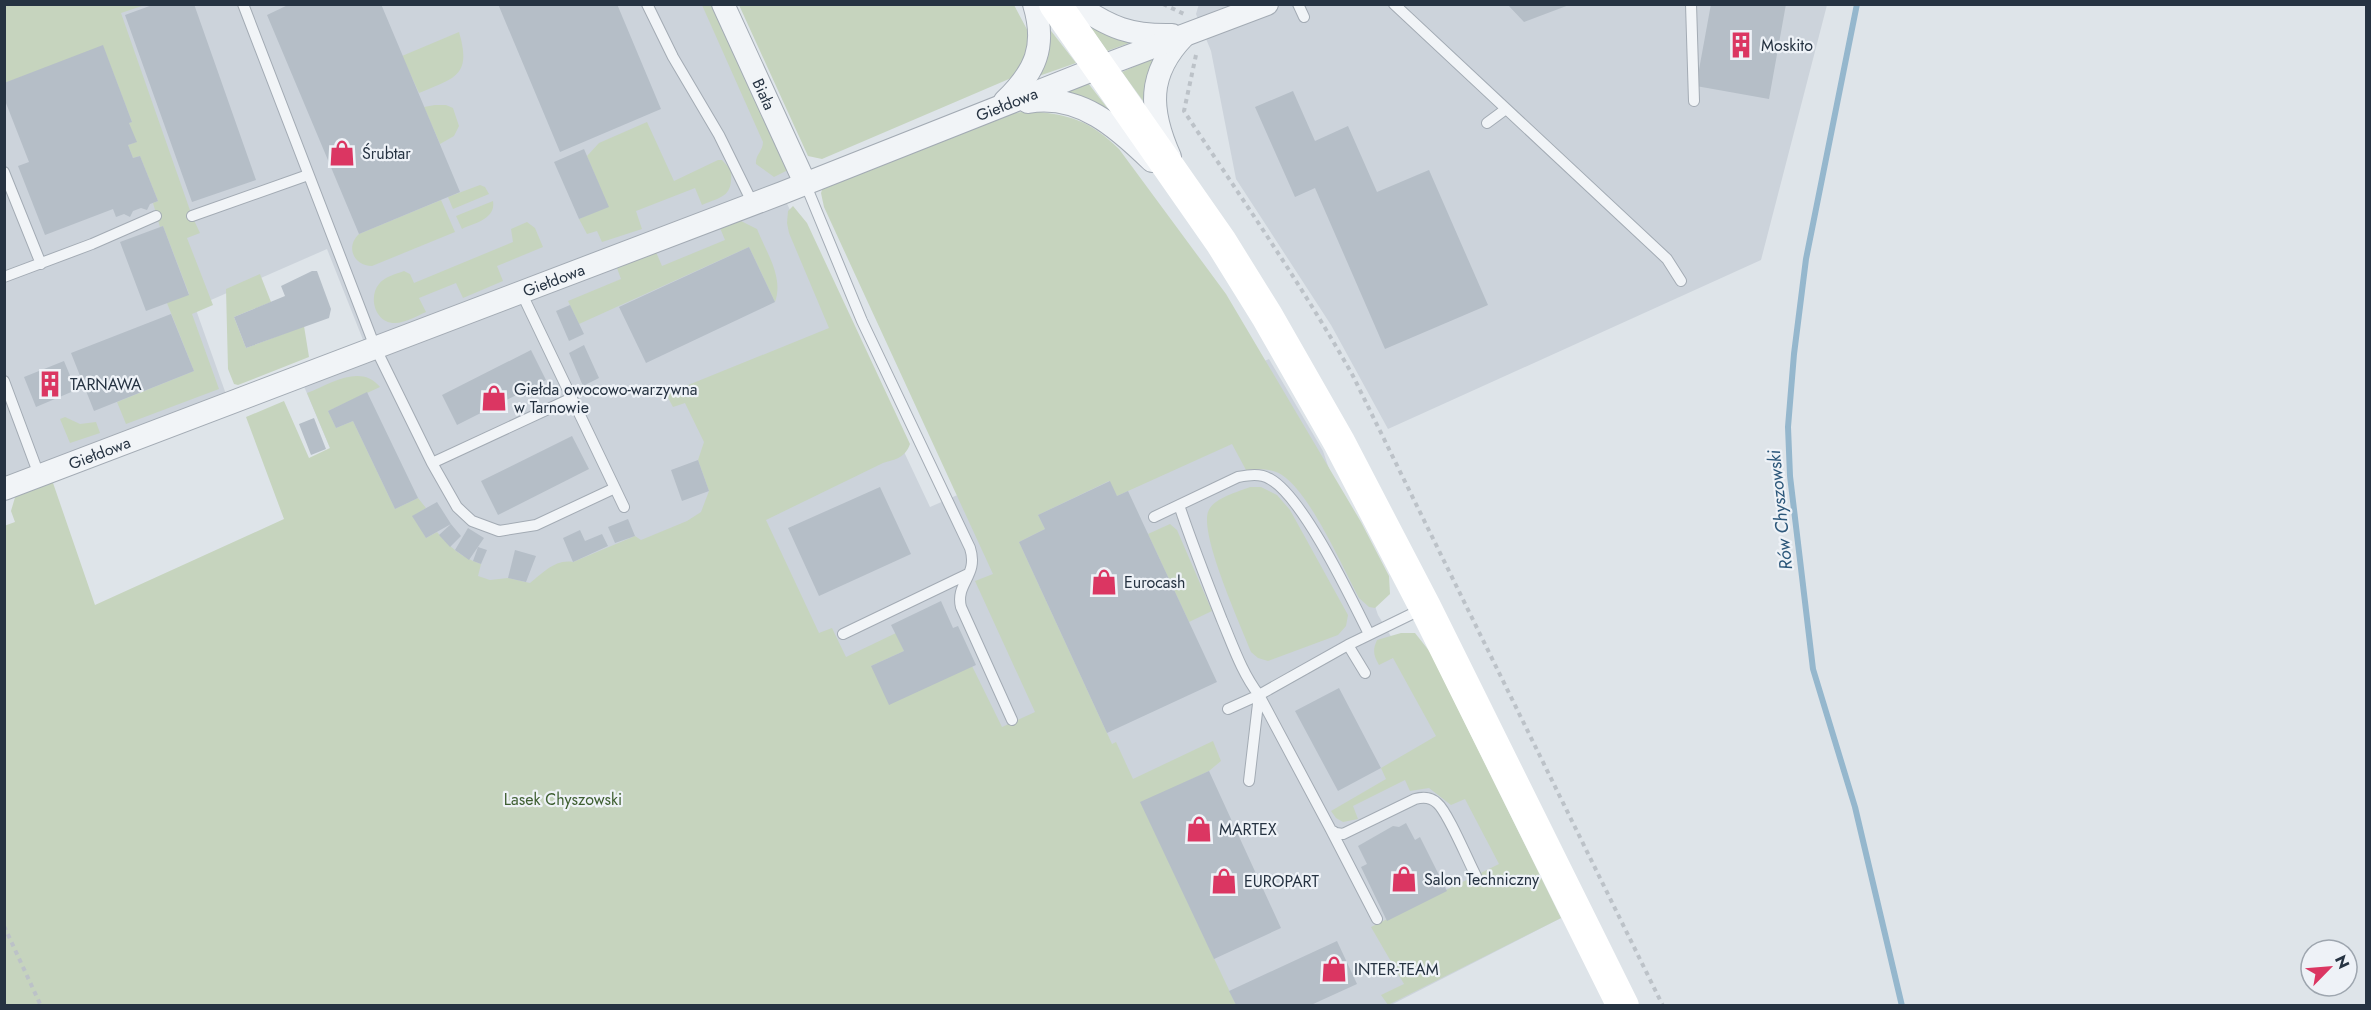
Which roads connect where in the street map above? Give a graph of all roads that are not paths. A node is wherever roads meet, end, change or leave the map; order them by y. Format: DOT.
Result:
graph roads {
  1 [pos="243,4"];
  2 [pos="647,4"];
  3 [pos="723,4"];
  4 [pos="1034,4"];
  5 [pos="1056,4"];
  6 [pos="1077,4"];
  7 [pos="1267,4"];
  8 [pos="1298,4"];
  9 [pos="1394,4"];
  10 [pos="1691,4"];
  11 [pos="1304,17"];
  12 [pos="1190,35"];
  13 [pos="1100,67"];
  14 [pos="1694,101"];
  15 [pos="1000,106"];
  16 [pos="1506,109"];
  17 [pos="1486,123"];
  18 [pos="4,172"];
  19 [pos="308,175"];
  20 [pos="805,183"];
  21 [pos="1184,186"];
  22 [pos="753,204"];
  23 [pos="156,216"];
  24 [pos="192,216"];
  25 [pos="41,264"];
  26 [pos="4,278"];
  27 [pos="1681,281"];
  28 [pos="521,292"];
  29 [pos="375,347"];
  30 [pos="4,381"];
  31 [pos="572,398"];
  32 [pos="432,464"];
  33 [pos="39,475"];
  34 [pos="615,488"];
  35 [pos="4,489"];
  36 [pos="1179,505"];
  37 [pos="624,507"];
  38 [pos="1154,518"];
  39 [pos="971,572"];
  40 [pos="1425,607"];
  41 [pos="843,634"];
  42 [pos="1369,634"];
  43 [pos="1348,645"];
  44 [pos="1365,673"];
  45 [pos="1259,695"];
  46 [pos="1228,709"];
  47 [pos="1012,720"];
  48 [pos="1250,781"];
  49 [pos="1331,830"];
  50 [pos="1476,876"];
  51 [pos="1377,919"];
  52 [pos="1623,1005"];
  1 -- 19 [label="lane"];
  2 -- 22 [label="lane"];
  3 -- 20 [label="street, Biała"];
  4 -- 15 [label="street"];
  5 -- 13 [label="main road"];
  6 -- 12 [label="street"];
  7 -- 12 [label="street, Giełdowa"];
  8 -- 11 [label="lane"];
  9 -- 16 [label="lane"];
  10 -- 14 [label="lane"];
  12 -- 13 [label="street, Giełdowa"];
  12 -- 21 [label="street"];
  13 -- 15 [label="street, Giełdowa"];
  13 -- 21 [label="main road"];
  15 -- 20 [label="street, Giełdowa"];
  15 -- 21 [label="street"];
  16 -- 17 [label="lane"];
  16 -- 27 [label="lane"];
  18 -- 25 [label="lane"];
  19 -- 24 [label="lane"];
  19 -- 29 [label="lane"];
  20 -- 22 [label="street, Giełdowa"];
  20 -- 39 [label="lane"];
  21 -- 40 [label="main road"];
  22 -- 28 [label="street, Giełdowa"];
  23 -- 25 [label="lane"];
  25 -- 26 [label="lane"];
  28 -- 29 [label="street, Giełdowa"];
  28 -- 31 [label="lane"];
  29 -- 32 [label="lane"];
  29 -- 33 [label="street, Giełdowa"];
  30 -- 33 [label="lane"];
  31 -- 32 [label="lane"];
  31 -- 34 [label="lane"];
  32 -- 34 [label="lane"];
  33 -- 35 [label="street, Giełdowa"];
  34 -- 37 [label="lane"];
  36 -- 38 [label="lane"];
  36 -- 42 [label="lane"];
  36 -- 45 [label="lane"];
  39 -- 41 [label="lane"];
  39 -- 47 [label="lane"];
  40 -- 42 [label="lane"];
  40 -- 52 [label="main road"];
  42 -- 43 [label="lane"];
  43 -- 44 [label="lane"];
  43 -- 45 [label="lane"];
  45 -- 46 [label="lane"];
  45 -- 48 [label="lane"];
  45 -- 49 [label="lane"];
  49 -- 50 [label="lane"];
  49 -- 51 [label="lane"];
}
